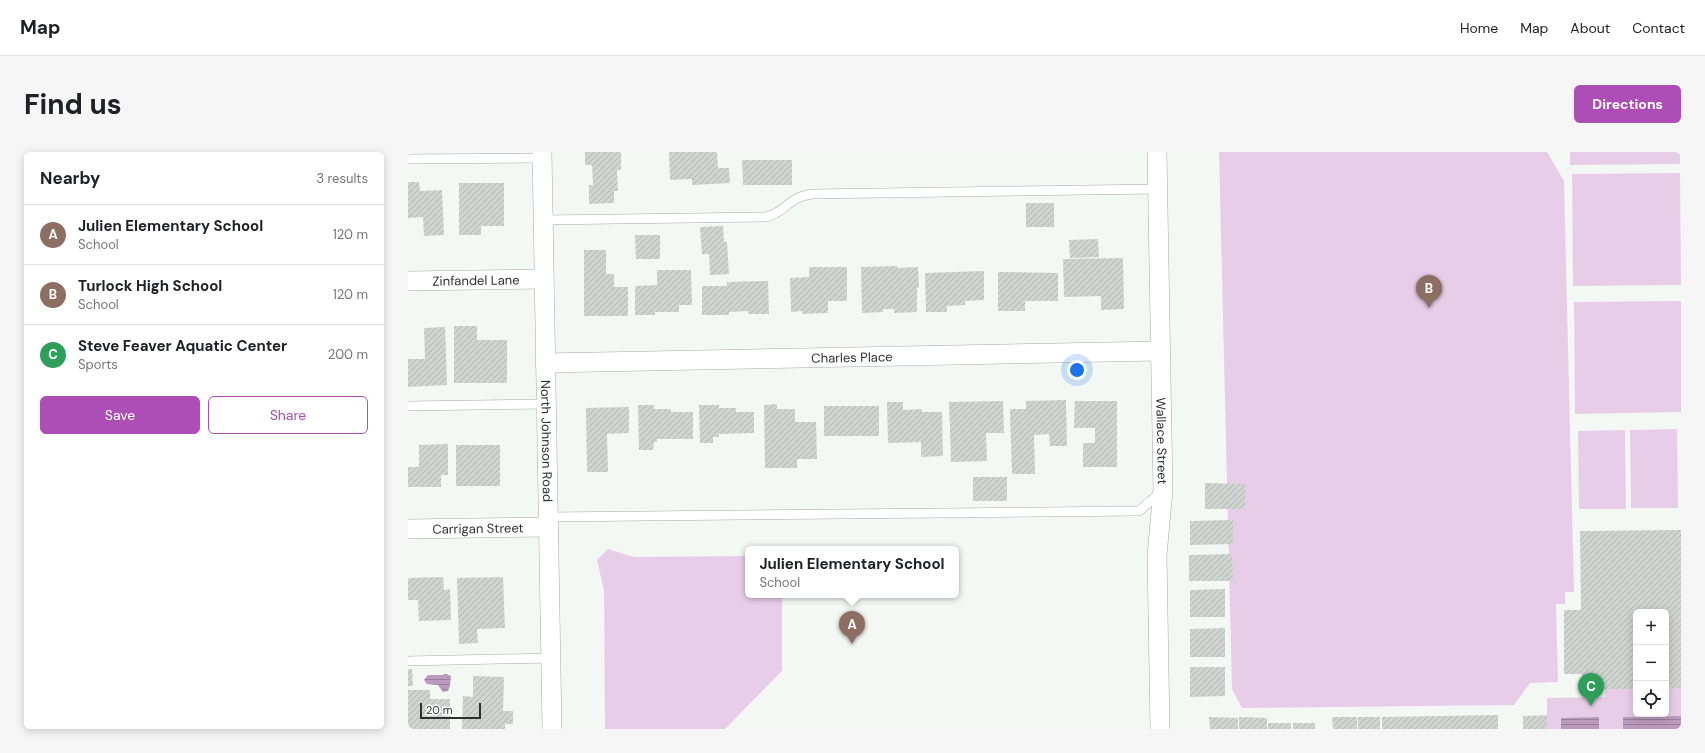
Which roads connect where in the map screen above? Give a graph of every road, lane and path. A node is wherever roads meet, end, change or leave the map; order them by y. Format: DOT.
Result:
graph roads {
  1 [pos="1157,152"];
  2 [pos="542,155"];
  3 [pos="408,159"];
  4 [pos="1158,189"];
  5 [pos="543,220"];
  6 [pos="543,279"];
  7 [pos="408,281"];
  8 [pos="1159,351"];
  9 [pos="545,362"];
  10 [pos="546,404"];
  11 [pos="408,406"];
  12 [pos="1163,490"];
  13 [pos="548,522"];
  14 [pos="408,529"];
  15 [pos="550,658"];
  16 [pos="408,661"];
  17 [pos="552,729"];
  18 [pos="1160,729"];
  1 -- 4 [label="street, Wallace Street"];
  2 -- 3 [label="lane"];
  2 -- 5 [label="street, North Johnson Road"];
  4 -- 5 [label="lane"];
  4 -- 8 [label="street, Wallace Street"];
  5 -- 6 [label="street, North Johnson Road"];
  6 -- 7 [label="street, Zinfandel Lane"];
  6 -- 9 [label="street, North Johnson Road"];
  8 -- 9 [label="street, Charles Place"];
  8 -- 12 [label="street, Wallace Street"];
  9 -- 10 [label="street, North Johnson Road"];
  10 -- 11 [label="lane"];
  10 -- 13 [label="street, North Johnson Road"];
  12 -- 13 [label="lane"];
  12 -- 18 [label="street, Wallace Street"];
  13 -- 14 [label="street, Carrigan Street"];
  13 -- 15 [label="street, North Johnson Road"];
  15 -- 16 [label="lane"];
  15 -- 17 [label="street, North Johnson Road"];
}
